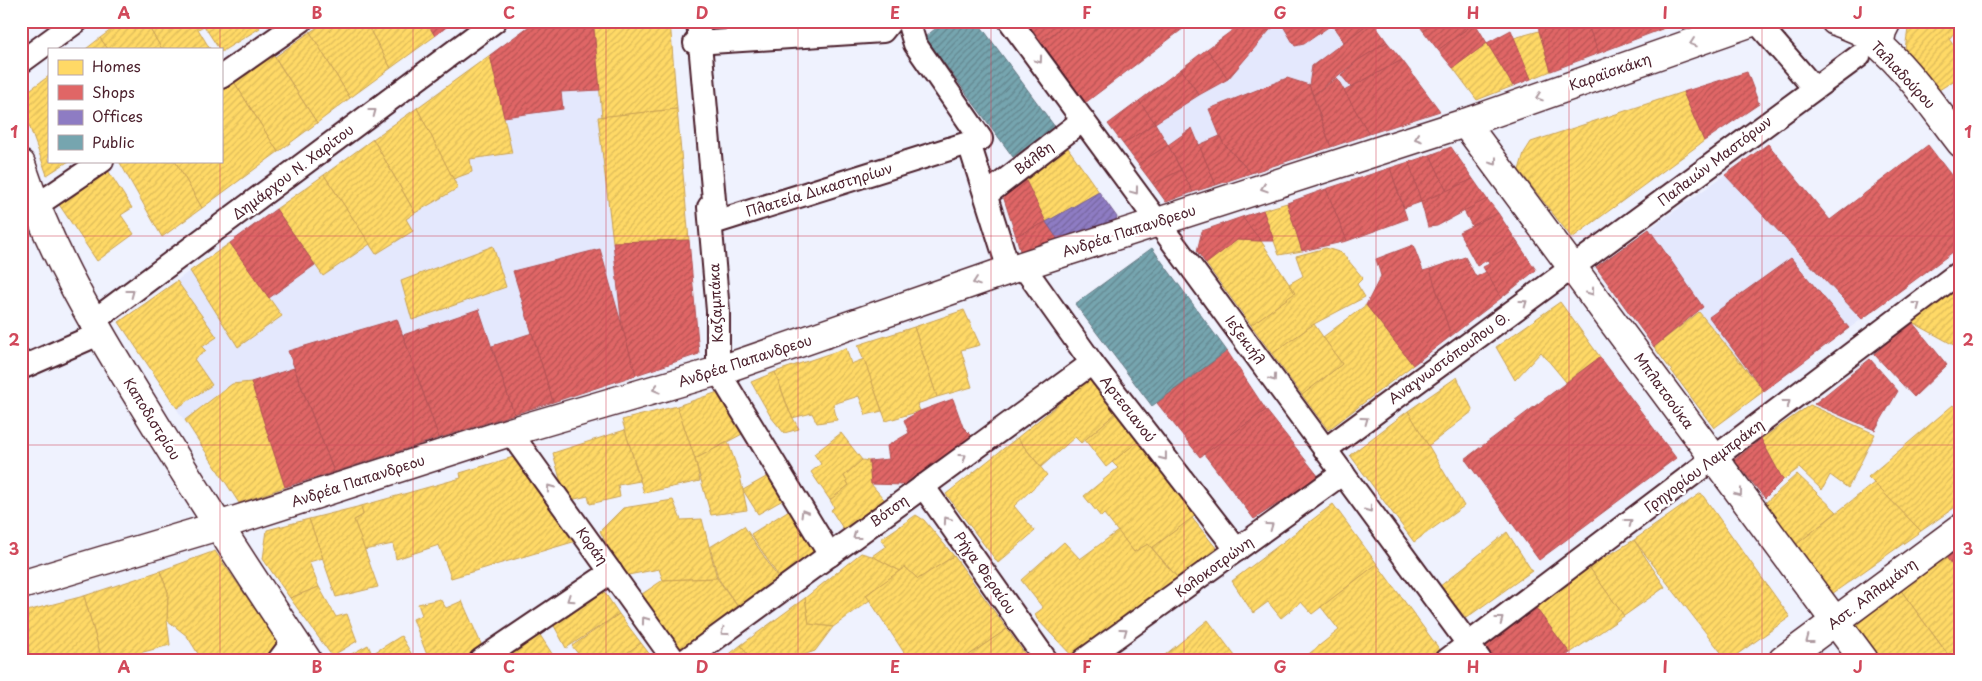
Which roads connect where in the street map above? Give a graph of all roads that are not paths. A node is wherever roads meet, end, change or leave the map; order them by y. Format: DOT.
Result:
graph roads {
  1 [pos="77,21"];
  2 [pos="301,21"];
  3 [pos="495,21"];
  4 [pos="891,21"];
  5 [pos="908,21"];
  6 [pos="1010,21"];
  7 [pos="1756,21"];
  8 [pos="1835,21"];
  9 [pos="696,32"];
  10 [pos="1875,41"];
  11 [pos="21,62"];
  12 [pos="222,76"];
  13 [pos="1814,88"];
  14 [pos="1083,120"];
  15 [pos="1464,122"];
  16 [pos="969,143"];
  17 [pos="1961,143"];
  18 [pos="101,162"];
  19 [pos="21,164"];
  20 [pos="986,195"];
  21 [pos="28,211"];
  22 [pos="1159,222"];
  23 [pos="1572,267"];
  24 [pos="1016,268"];
  25 [pos="1961,271"];
  26 [pos="96,328"];
  27 [pos="1092,363"];
  28 [pos="21,368"];
  29 [pos="718,371"];
  30 [pos="510,432"];
  31 [pos="1326,449"];
  32 [pos="1714,458"];
  33 [pos="1343,473"];
  34 [pos="923,486"];
  35 [pos="218,526"];
  36 [pos="1961,528"];
  37 [pos="1237,550"];
  38 [pos="830,554"];
  39 [pos="611,572"];
  40 [pos="21,585"];
  41 [pos="1835,621"];
  42 [pos="1474,652"];
  43 [pos="293,653"];
  44 [pos="481,660"];
  45 [pos="674,660"];
  46 [pos="686,660"];
  47 [pos="1046,660"];
  48 [pos="1084,660"];
  49 [pos="1447,660"];
  50 [pos="1783,660"];
  51 [pos="1864,660"];
  1 -- 11 [label="street"];
  2 -- 12 [label="street"];
  26 -- 3 [label="street, Δημάρχου Ν. Χαρίτου, one-way"];
  4 -- 9 [label="street"];
  5 -- 16 [label="street"];
  6 -- 14 [label="street, Ιεζεκιήλ, one-way"];
  7 -- 13 [label="street"];
  7 -- 15 [label="main road, Καραϊσκάκη, one-way"];
  8 -- 10 [label="main road, Ταλιαδούρου"];
  9 -- 16 [label="street, Πλατεία Δικαστηρίων"];
  9 -- 29 [label="street, Καζαμπάκα"];
  10 -- 13 [label="street, Παλαιών Μαστόρων"];
  10 -- 17 [label="main road, Ταλιαδούρου"];
  13 -- 23 [label="street, Παλαιών Μαστόρων"];
  14 -- 20 [label="street, Βάλβη"];
  14 -- 22 [label="street, Ιεζεκιήλ, one-way"];
  15 -- 22 [label="main road, Ανδρέα Παπανδρεου, one-way"];
  15 -- 23 [label="main road, Μπλατσούκα, one-way"];
  16 -- 20 [label="street, Αρτεσιανού"];
  18 -- 21 [label="street"];
  19 -- 21 [label="main road, Καποδιστρίου"];
  20 -- 24 [label="street, Αρτεσιανού"];
  21 -- 26 [label="main road, Καποδιστρίου"];
  22 -- 24 [label="main road, Ανδρέα Παπανδρεου"];
  22 -- 31 [label="street, Ιεζεκιήλ, one-way"];
  31 -- 23 [label="street, Αναγνωστόπουλου Θ., one-way"];
  23 -- 32 [label="main road, Μπλατσούκα, one-way"];
  24 -- 27 [label="street, Αρτεσιανού"];
  24 -- 29 [label="main road, Ανδρέα Παπανδρεου, one-way"];
  32 -- 25 [label="street, Γρηγορίου Λαμπράκη, one-way"];
  26 -- 28 [label="street, Δημάρχου Ν. Χαρίτου"];
  26 -- 35 [label="main road, Καποδιστρίου"];
  34 -- 27 [label="street, Βότση, one-way"];
  27 -- 37 [label="street, Αρτεσιανού, one-way"];
  29 -- 30 [label="main road, Ανδρέα Παπανδρεου, one-way"];
  38 -- 29 [label="street, one-way"];
  30 -- 35 [label="main road, Ανδρέα Παπανδρεου"];
  39 -- 30 [label="street, Κοράη, one-way"];
  31 -- 33 [label="street, Ιεζεκιήλ"];
  32 -- 41 [label="main road, Μπλατσούκα, one-way"];
  42 -- 32 [label="street, Γρηγορίου Λαμπράκη, one-way"];
  37 -- 33 [label="street, Κολοκοτρώνη, one-way"];
  33 -- 42 [label="street, Ιεζεκιήλ, one-way"];
  34 -- 38 [label="street, Βότση, one-way"];
  47 -- 34 [label="street, Ρήγα Φεραίου, one-way"];
  35 -- 40 [label="main road, Ανδρέα Παπανδρεου"];
  35 -- 43 [label="main road, Καποδιστρίου"];
  36 -- 41 [label="main road, Αστ. Αλλαμάνη"];
  48 -- 37 [label="street, Κολοκοτρώνη, one-way"];
  38 -- 46 [label="street, Βότση, one-way"];
  39 -- 44 [label="street, one-way"];
  45 -- 39 [label="street, Κοράη, one-way"];
  41 -- 50 [label="main road, Αστ. Αλλαμάνη, one-way"];
  41 -- 51 [label="main road, Μπλατσούκα"];
  42 -- 49 [label="street, Γρηγορίου Λαμπράκη"];
}
